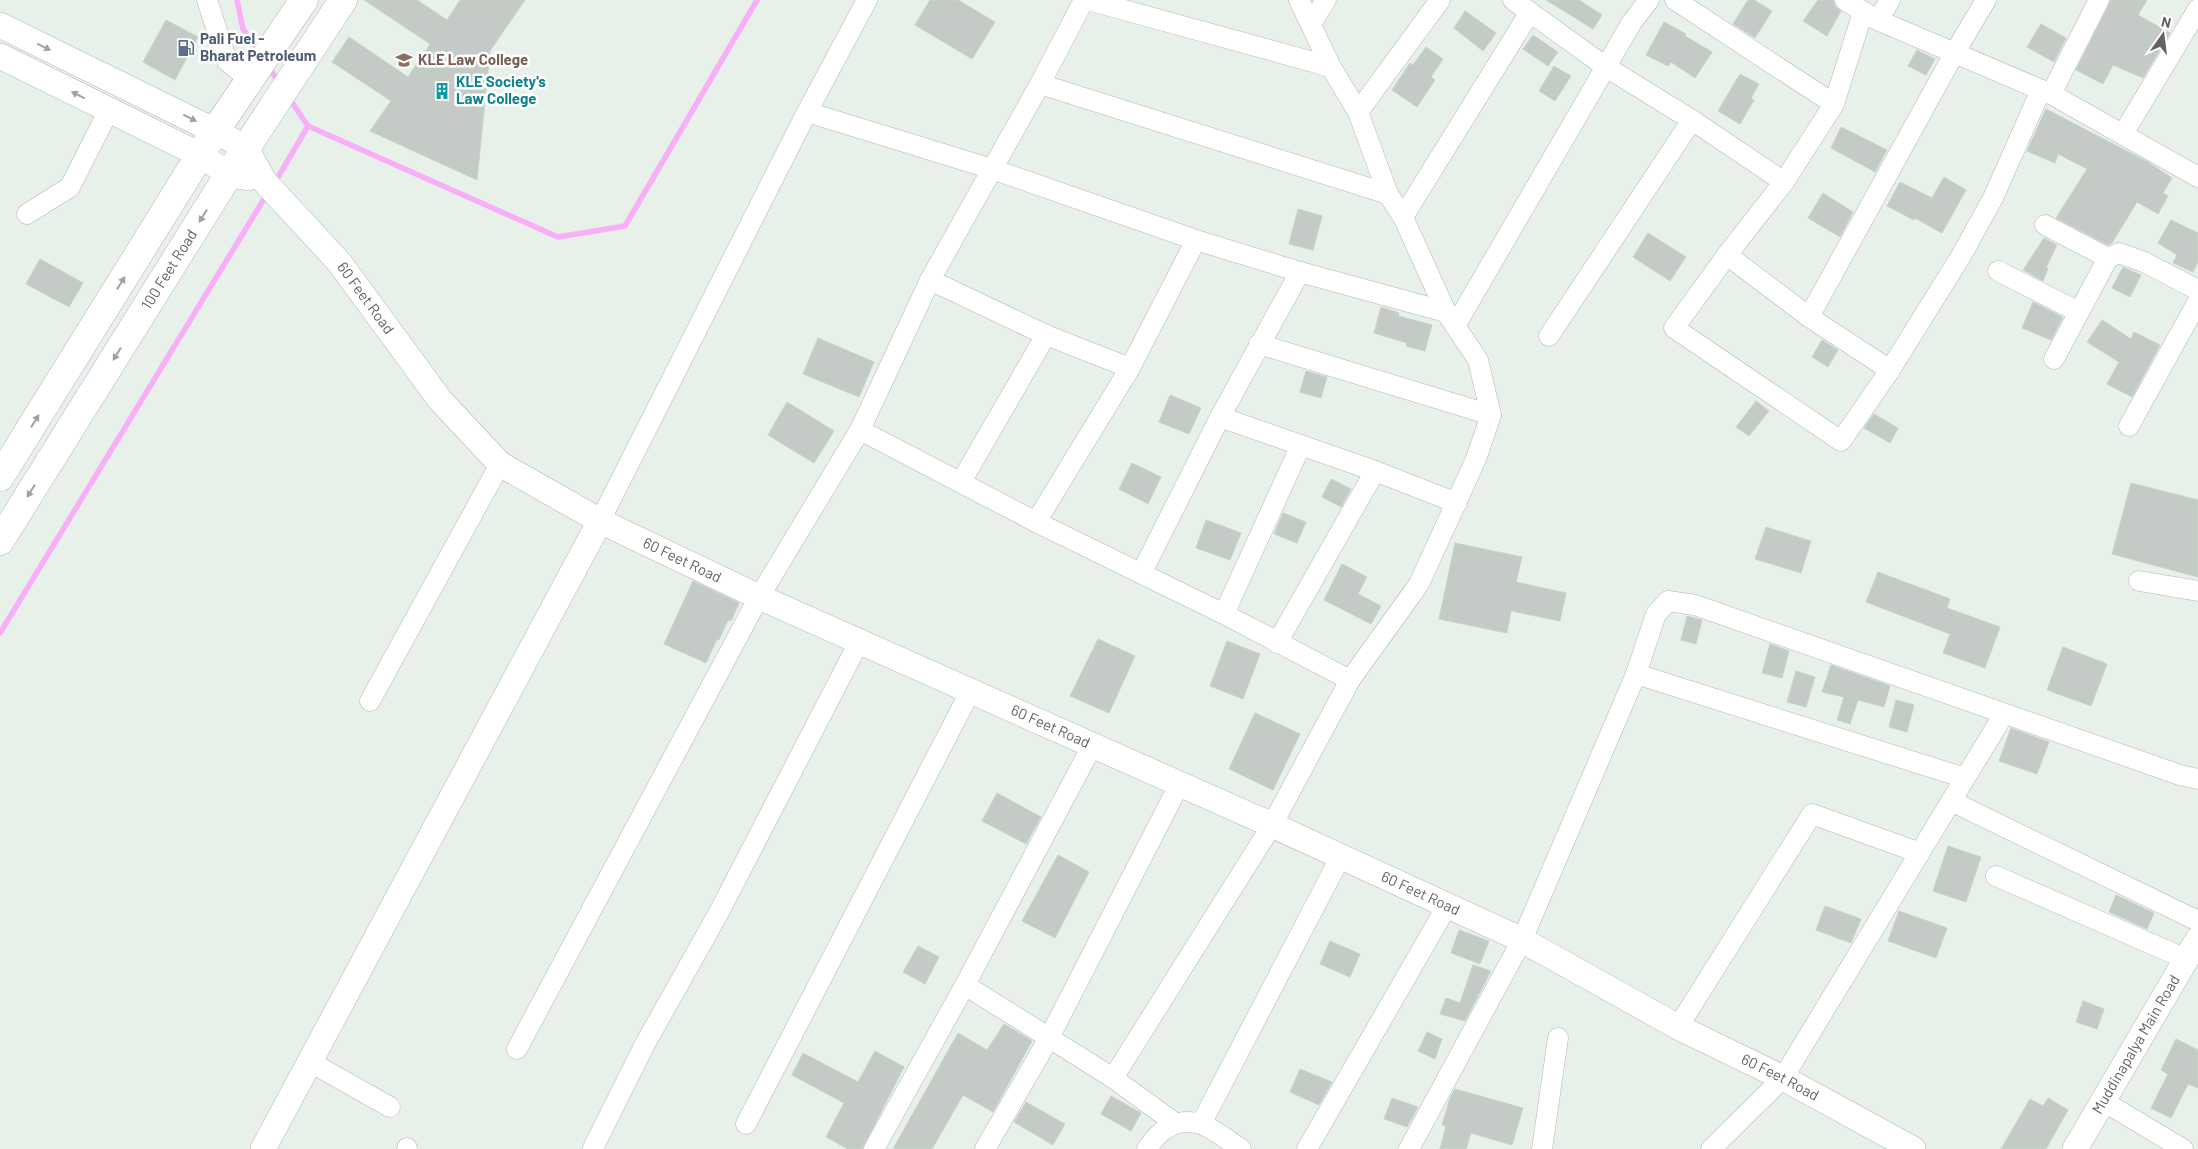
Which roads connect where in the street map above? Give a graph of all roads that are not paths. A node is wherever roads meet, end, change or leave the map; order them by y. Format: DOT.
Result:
graph roads {
  1 [pos="207,0"];
  2 [pos="304,0"];
  3 [pos="343,0"];
  4 [pos="867,0"];
  5 [pos="1084,0"];
  6 [pos="1088,0"];
  7 [pos="1299,0"];
  8 [pos="1326,0"];
  9 [pos="1440,0"];
  10 [pos="1513,0"];
  11 [pos="1649,0"];
  12 [pos="1675,0"];
  13 [pos="1845,0"];
  14 [pos="1890,0"];
  15 [pos="1986,0"];
  16 [pos="2099,0"];
  17 [pos="2198,9"];
  18 [pos="1530,12"];
  19 [pos="1870,16"];
  20 [pos="1311,24"];
  21 [pos="0,25"];
  22 [pos="1955,52"];
  23 [pos="0,56"];
  24 [pos="258,65"];
  25 [pos="1331,67"];
  26 [pos="1606,67"];
  27 [pos="1040,84"];
  28 [pos="2046,92"];
  29 [pos="1834,104"];
  30 [pos="109,110"];
  31 [pos="807,112"];
  32 [pos="1358,112"];
  33 [pos="1692,120"];
  34 [pos="215,131"];
  35 [pos="2123,134"];
  36 [pos="246,148"];
  37 [pos="200,155"];
  38 [pos="992,169"];
  39 [pos="229,174"];
  40 [pos="2198,177"];
  41 [pos="1784,182"];
  42 [pos="269,186"];
  43 [pos="1388,194"];
  44 [pos="27,214"];
  45 [pos="1403,217"];
  46 [pos="2045,225"];
  47 [pos="1196,240"];
  48 [pos="1727,255"];
  49 [pos="2108,258"];
  50 [pos="1998,271"];
  51 [pos="1300,272"];
  52 [pos="930,280"];
  53 [pos="2198,290"];
  54 [pos="2198,301"];
  55 [pos="2079,312"];
  56 [pos="1809,317"];
  57 [pos="1450,319"];
  58 [pos="1046,335"];
  59 [pos="1549,336"];
  60 [pos="1259,344"];
  61 [pos="2054,359"];
  62 [pos="1130,368"];
  63 [pos="1890,370"];
  64 [pos="1491,415"];
  65 [pos="1220,418"];
  66 [pos="2128,426"];
  67 [pos="860,430"];
  68 [pos="1301,445"];
  69 [pos="500,464"];
  70 [pos="1375,471"];
  71 [pos="0,477"];
  72 [pos="961,482"];
  73 [pos="1457,503"];
  74 [pos="600,521"];
  75 [pos="1036,522"];
  76 [pos="0,541"];
  77 [pos="1142,572"];
  78 [pos="2139,582"];
  79 [pos="2198,591"];
  80 [pos="758,597"];
  81 [pos="1224,614"];
  82 [pos="859,642"];
  83 [pos="1278,643"];
  84 [pos="1636,674"];
  85 [pos="1350,680"];
  86 [pos="970,692"];
  87 [pos="370,700"];
  88 [pos="2004,714"];
  89 [pos="1092,746"];
  90 [pos="1965,778"];
  91 [pos="2198,779"];
  92 [pos="1180,785"];
  93 [pos="1951,801"];
  94 [pos="1272,825"];
  95 [pos="1920,853"];
  96 [pos="1340,858"];
  97 [pos="1996,876"];
  98 [pos="1447,906"];
  99 [pos="2198,921"];
  100 [pos="1522,940"];
  101 [pos="2192,949"];
  102 [pos="965,985"];
  103 [pos="1678,1027"];
  104 [pos="1049,1038"];
  105 [pos="1558,1038"];
  106 [pos="517,1048"];
  107 [pos="310,1062"];
  108 [pos="1113,1078"];
  109 [pos="1783,1078"];
  110 [pos="2103,1101"];
  111 [pos="390,1107"];
  112 [pos="1175,1122"];
  113 [pos="746,1124"];
  114 [pos="1200,1124"];
  115 [pos="593,1148"];
  116 [pos="263,1149"];
  117 [pos="874,1149"];
  118 [pos="985,1149"];
  119 [pos="1147,1149"];
  120 [pos="1241,1149"];
  121 [pos="1307,1149"];
  122 [pos="1409,1149"];
  123 [pos="1542,1149"];
  124 [pos="1711,1149"];
  125 [pos="1913,1149"];
  126 [pos="2074,1149"];
  127 [pos="2183,1149"];
  1 -- 24 [label="street"];
  2 -- 24 [label="main road"];
  3 -- 36 [label="main road, 100 Feet Road"];
  4 -- 31 [label="street"];
  5 -- 27 [label="street"];
  6 -- 25 [label="street"];
  7 -- 20 [label="street"];
  8 -- 20 [label="street"];
  9 -- 32 [label="street"];
  10 -- 18 [label="street"];
  11 -- 26 [label="street"];
  12 -- 29 [label="street"];
  13 -- 19 [label="street"];
  14 -- 19 [label="street"];
  15 -- 22 [label="street"];
  16 -- 28 [label="street"];
  17 -- 35 [label="street"];
  18 -- 26 [label="street"];
  18 -- 45 [label="street"];
  19 -- 22 [label="street"];
  19 -- 29 [label="street"];
  20 -- 25 [label="street"];
  21 -- 34 [label="street, one-way"];
  22 -- 28 [label="street"];
  22 -- 56 [label="street"];
  30 -- 23 [label="street, one-way"];
  24 -- 34 [label="main road"];
  25 -- 32 [label="street"];
  26 -- 33 [label="street"];
  26 -- 57 [label="street"];
  27 -- 38 [label="street"];
  27 -- 43 [label="street"];
  28 -- 35 [label="street"];
  28 -- 63 [label="street"];
  29 -- 41 [label="street"];
  30 -- 37 [label="street"];
  30 -- 44 [label="street"];
  31 -- 38 [label="street"];
  31 -- 74 [label="street"];
  32 -- 43 [label="street"];
  33 -- 41 [label="street"];
  33 -- 59 [label="street"];
  34 -- 36 [label="street"];
  34 -- 37 [label="main road"];
  35 -- 40 [label="street"];
  36 -- 39 [label="main road, 100 Feet Road"];
  36 -- 42 [label="street, 60 Feet Road"];
  37 -- 39 [label="street"];
  71 -- 37 [label="main road, one-way"];
  38 -- 47 [label="street"];
  38 -- 52 [label="street"];
  39 -- 42 [label="street"];
  39 -- 76 [label="main road, 100 Feet Road, one-way"];
  41 -- 48 [label="street"];
  42 -- 69 [label="street, 60 Feet Road"];
  43 -- 45 [label="street"];
  45 -- 57 [label="street"];
  46 -- 49 [label="street"];
  47 -- 51 [label="street"];
  47 -- 62 [label="street"];
  48 -- 56 [label="street"];
  48 -- 63 [label="street"];
  49 -- 53 [label="street"];
  49 -- 55 [label="street"];
  50 -- 55 [label="street"];
  51 -- 57 [label="street"];
  51 -- 60 [label="street"];
  52 -- 58 [label="street"];
  52 -- 67 [label="street"];
  54 -- 66 [label="street"];
  55 -- 61 [label="street"];
  56 -- 63 [label="street"];
  57 -- 64 [label="street"];
  58 -- 62 [label="street"];
  58 -- 72 [label="street"];
  60 -- 64 [label="street"];
  60 -- 65 [label="street"];
  62 -- 75 [label="street"];
  64 -- 73 [label="street"];
  65 -- 68 [label="street"];
  65 -- 77 [label="street"];
  67 -- 72 [label="street"];
  67 -- 80 [label="street"];
  68 -- 70 [label="street"];
  68 -- 81 [label="street"];
  69 -- 74 [label="street, 60 Feet Road"];
  69 -- 87 [label="street"];
  70 -- 73 [label="street"];
  70 -- 83 [label="street"];
  72 -- 75 [label="street"];
  73 -- 85 [label="street"];
  74 -- 80 [label="street, 60 Feet Road"];
  74 -- 107 [label="street"];
  75 -- 77 [label="street"];
  77 -- 81 [label="street"];
  78 -- 79 [label="street"];
  80 -- 82 [label="street, 60 Feet Road"];
  80 -- 106 [label="street"];
  81 -- 83 [label="street"];
  82 -- 86 [label="street, 60 Feet Road"];
  82 -- 115 [label="street"];
  83 -- 85 [label="street"];
  84 -- 88 [label="street"];
  84 -- 90 [label="street"];
  84 -- 100 [label="street"];
  85 -- 94 [label="street"];
  86 -- 89 [label="street, 60 Feet Road"];
  86 -- 113 [label="street"];
  88 -- 90 [label="street"];
  88 -- 91 [label="street"];
  89 -- 92 [label="street, 60 Feet Road"];
  89 -- 102 [label="street"];
  90 -- 93 [label="street"];
  92 -- 94 [label="street, 60 Feet Road"];
  92 -- 104 [label="street"];
  93 -- 95 [label="street"];
  93 -- 99 [label="street"];
  94 -- 96 [label="street, 60 Feet Road"];
  94 -- 108 [label="street"];
  95 -- 103 [label="street"];
  95 -- 109 [label="street"];
  96 -- 98 [label="street, 60 Feet Road"];
  96 -- 114 [label="street"];
  97 -- 101 [label="street"];
  98 -- 100 [label="street, 60 Feet Road"];
  98 -- 121 [label="street"];
  100 -- 103 [label="street, 60 Feet Road"];
  100 -- 122 [label="street"];
  101 -- 110 [label="street, Muddinapalya Main Road"];
  102 -- 104 [label="street"];
  102 -- 117 [label="street"];
  103 -- 109 [label="street, 60 Feet Road"];
  104 -- 108 [label="street"];
  104 -- 118 [label="street"];
  105 -- 123 [label="street"];
  107 -- 111 [label="street"];
  107 -- 116 [label="street"];
  108 -- 112 [label="street"];
  109 -- 124 [label="street"];
  109 -- 125 [label="street, 60 Feet Road"];
  110 -- 126 [label="street, Muddinapalya Main Road"];
  110 -- 127 [label="street"];
  112 -- 114 [label="street"];
  112 -- 119 [label="street"];
  114 -- 120 [label="street"];
}
